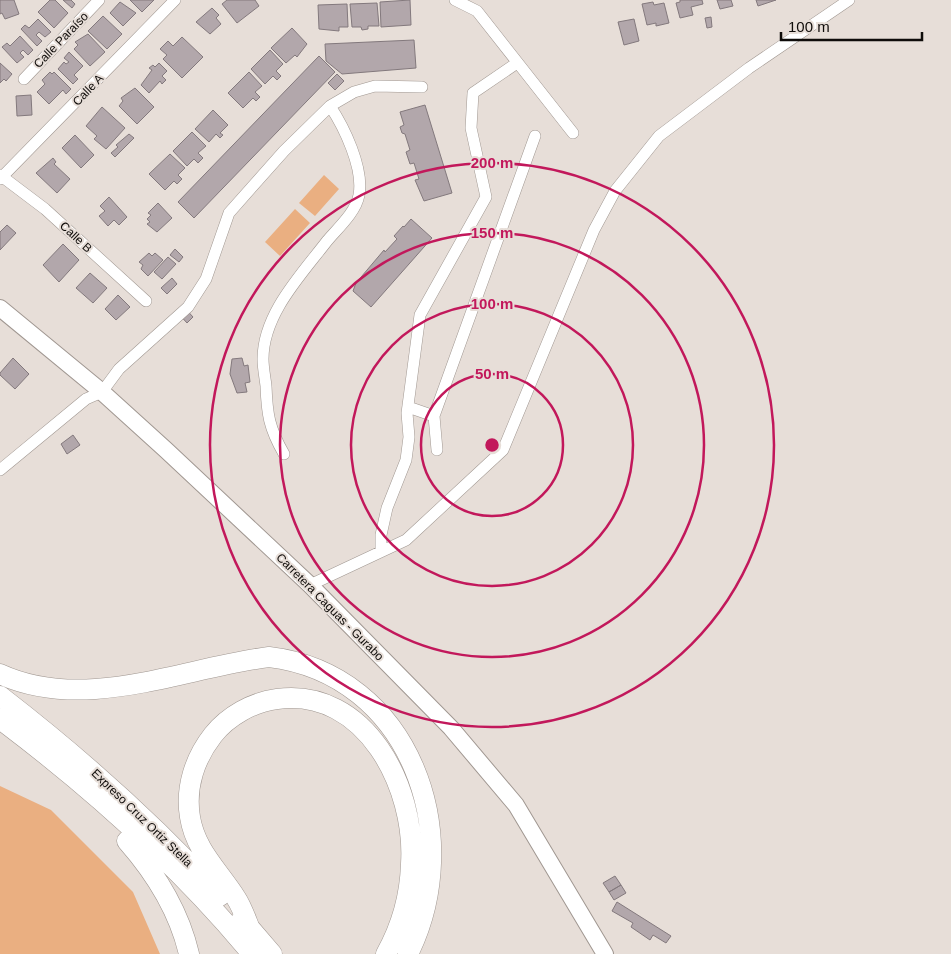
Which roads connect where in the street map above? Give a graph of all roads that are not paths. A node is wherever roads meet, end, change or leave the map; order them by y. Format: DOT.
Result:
graph roads {
  1 [pos="99,0"];
  2 [pos="175,0"];
  3 [pos="456,0"];
  4 [pos="850,0"];
  5 [pos="518,62"];
  6 [pos="24,79"];
  7 [pos="422,88"];
  8 [pos="330,106"];
  9 [pos="573,132"];
  10 [pos="535,136"];
  11 [pos="1,177"];
  12 [pos="146,301"];
  13 [pos="0,308"];
  14 [pos="102,392"];
  15 [pos="408,407"];
  16 [pos="434,416"];
  17 [pos="437,450"];
  18 [pos="284,454"];
  19 [pos="0,470"];
  20 [pos="380,551"];
  21 [pos="310,584"];
  22 [pos="0,674"];
  23 [pos="0,696"];
  24 [pos="0,719"];
  25 [pos="100,800"];
  26 [pos="250,929"];
  27 [pos="189,954"];
  28 [pos="252,954"];
  29 [pos="272,954"];
  30 [pos="386,954"];
  31 [pos="408,954"];
  32 [pos="605,954"];
  1 -- 6 [label="street, Calle Paraíso"];
  2 -- 11 [label="street, Calle A"];
  3 -- 5 [label="street"];
  4 -- 20 [label="street"];
  5 -- 9 [label="street"];
  5 -- 15 [label="street"];
  7 -- 8 [label="street"];
  8 -- 14 [label="street"];
  8 -- 18 [label="street"];
  10 -- 16 [label="street"];
  11 -- 12 [label="street, Calle B"];
  13 -- 14 [label="main road, Carretera Caguas - Gurabo"];
  14 -- 19 [label="street"];
  14 -- 21 [label="main road, Carretera Caguas - Gurabo"];
  15 -- 16 [label="street"];
  15 -- 20 [label="street"];
  16 -- 17 [label="street"];
  20 -- 21 [label="street"];
  21 -- 32 [label="main road, Carretera Caguas - Gurabo"];
  22 -- 31 [label="highway"];
  23 -- 26 [label="highway, Expreso Cruz Ortiz Stella"];
  24 -- 25 [label="highway, Expreso Cruz Ortiz Stella"];
  25 -- 27 [label="highway"];
  25 -- 28 [label="highway, Expreso Cruz Ortiz Stella"];
  26 -- 29 [label="highway, Expreso Cruz Ortiz Stella"];
  26 -- 30 [label="highway"];
}
